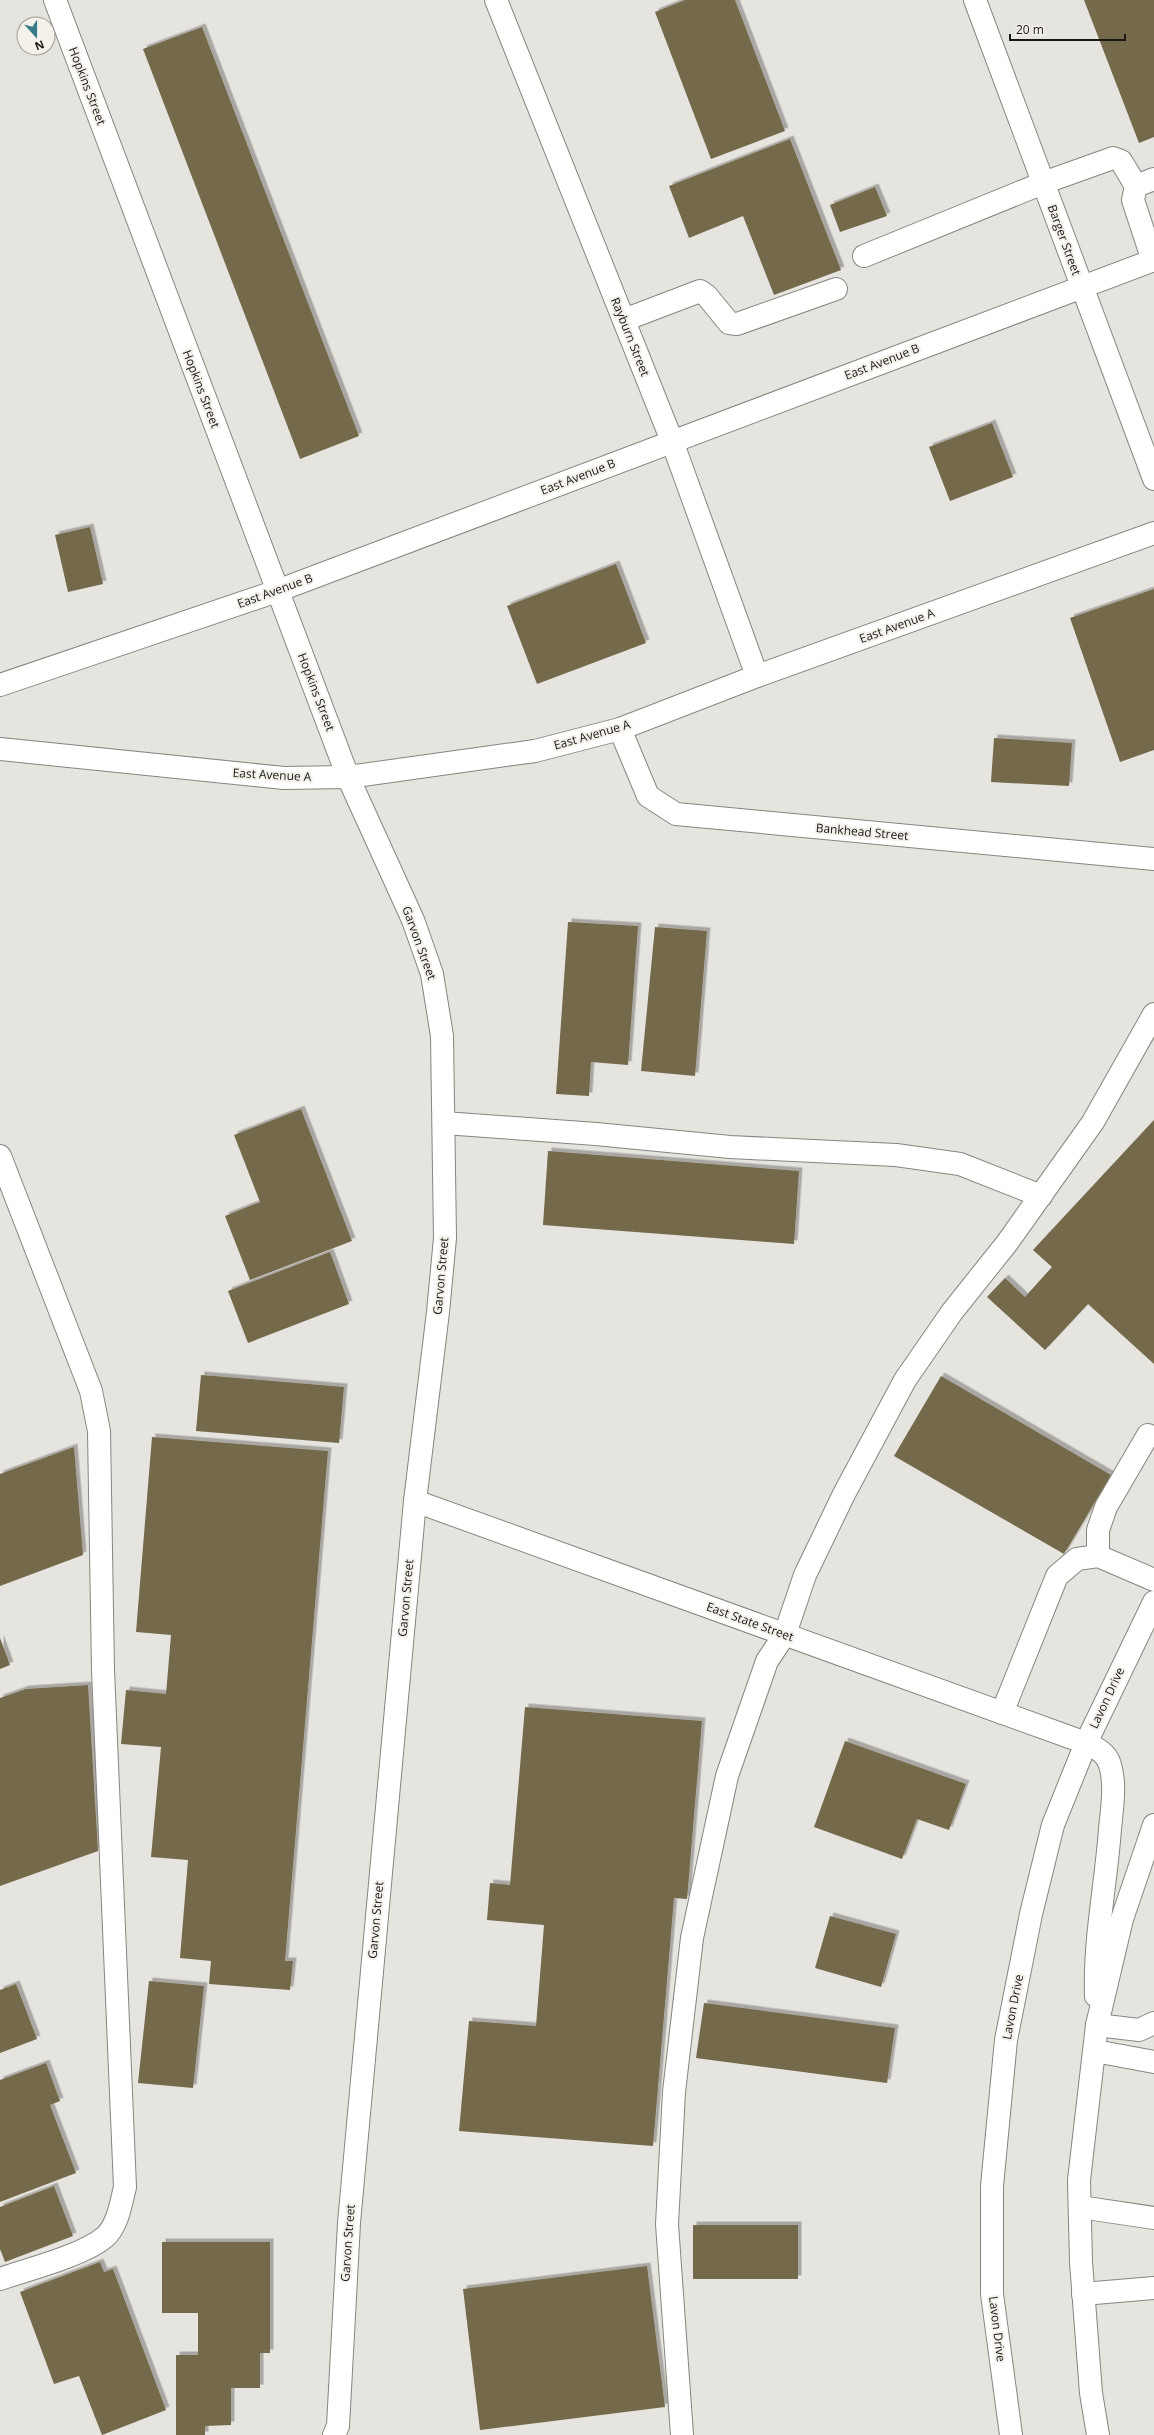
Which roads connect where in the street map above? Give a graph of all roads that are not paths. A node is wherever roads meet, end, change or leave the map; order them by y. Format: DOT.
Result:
graph roads {
  1 [pos="55,0"];
  2 [pos="496,0"];
  3 [pos="975,0"];
  4 [pos="1043,183"];
  5 [pos="1145,183"];
  6 [pos="864,256"];
  7 [pos="1154,261"];
  8 [pos="1082,287"];
  9 [pos="836,289"];
  10 [pos="624,320"];
  11 [pos="672,441"];
  12 [pos="1154,479"];
  13 [pos="1154,533"];
  14 [pos="277,591"];
  15 [pos="757,676"];
  16 [pos="0,685"];
  17 [pos="620,729"];
  18 [pos="0,749"];
  19 [pos="348,777"];
  20 [pos="1154,859"];
  21 [pos="1154,1014"];
  22 [pos="444,1123"];
  23 [pos="0,1156"];
  24 [pos="1041,1196"];
  25 [pos="1148,1435"];
  26 [pos="415,1501"];
  27 [pos="1098,1556"];
  28 [pos="1154,1580"];
  29 [pos="1154,1602"];
  30 [pos="785,1634"];
  31 [pos="1002,1713"];
  32 [pos="1086,1743"];
  33 [pos="1154,1825"];
  34 [pos="1154,2023"];
  35 [pos="1097,2025"];
  36 [pos="1095,2052"];
  37 [pos="1154,2062"];
  38 [pos="1080,2207"];
  39 [pos="1154,2218"];
  40 [pos="0,2279"];
  41 [pos="1154,2288"];
  42 [pos="1083,2294"];
  43 [pos="334,2435"];
  44 [pos="682,2435"];
  45 [pos="1011,2435"];
  46 [pos="1098,2435"];
  1 -- 14 [label="street, Hopkins Street"];
  2 -- 10 [label="street, Rayburn Street"];
  3 -- 4 [label="street, Barger Street"];
  4 -- 5 [label="street"];
  4 -- 6 [label="street"];
  4 -- 8 [label="street, Barger Street"];
  5 -- 7 [label="street"];
  7 -- 8 [label="street, East Avenue B"];
  8 -- 11 [label="street, East Avenue B"];
  8 -- 12 [label="street, Barger Street"];
  9 -- 10 [label="street"];
  10 -- 11 [label="street, Rayburn Street"];
  11 -- 14 [label="street, East Avenue B"];
  11 -- 15 [label="street, Rayburn Street"];
  13 -- 15 [label="street, East Avenue A"];
  14 -- 16 [label="street, East Avenue B"];
  14 -- 19 [label="street, Hopkins Street"];
  15 -- 17 [label="street, East Avenue A"];
  17 -- 19 [label="street, East Avenue A"];
  17 -- 20 [label="street, Bankhead Street"];
  18 -- 19 [label="street, East Avenue A"];
  19 -- 22 [label="street, Garvon Street"];
  21 -- 24 [label="street"];
  22 -- 24 [label="street"];
  22 -- 26 [label="street, Garvon Street"];
  23 -- 40 [label="street"];
  24 -- 30 [label="street"];
  25 -- 27 [label="street"];
  26 -- 30 [label="street, East State Street"];
  26 -- 43 [label="street, Garvon Street"];
  27 -- 28 [label="street"];
  27 -- 31 [label="street"];
  29 -- 32 [label="street, Lavon Drive"];
  30 -- 31 [label="street, East State Street"];
  30 -- 44 [label="street"];
  31 -- 32 [label="street, East State Street"];
  32 -- 35 [label="street, East State Street"];
  32 -- 45 [label="street, Lavon Drive"];
  33 -- 35 [label="street"];
  34 -- 35 [label="street"];
  35 -- 36 [label="street"];
  36 -- 37 [label="street"];
  36 -- 38 [label="street"];
  38 -- 39 [label="street"];
  38 -- 42 [label="street"];
  41 -- 42 [label="street"];
  42 -- 46 [label="street"];
}
